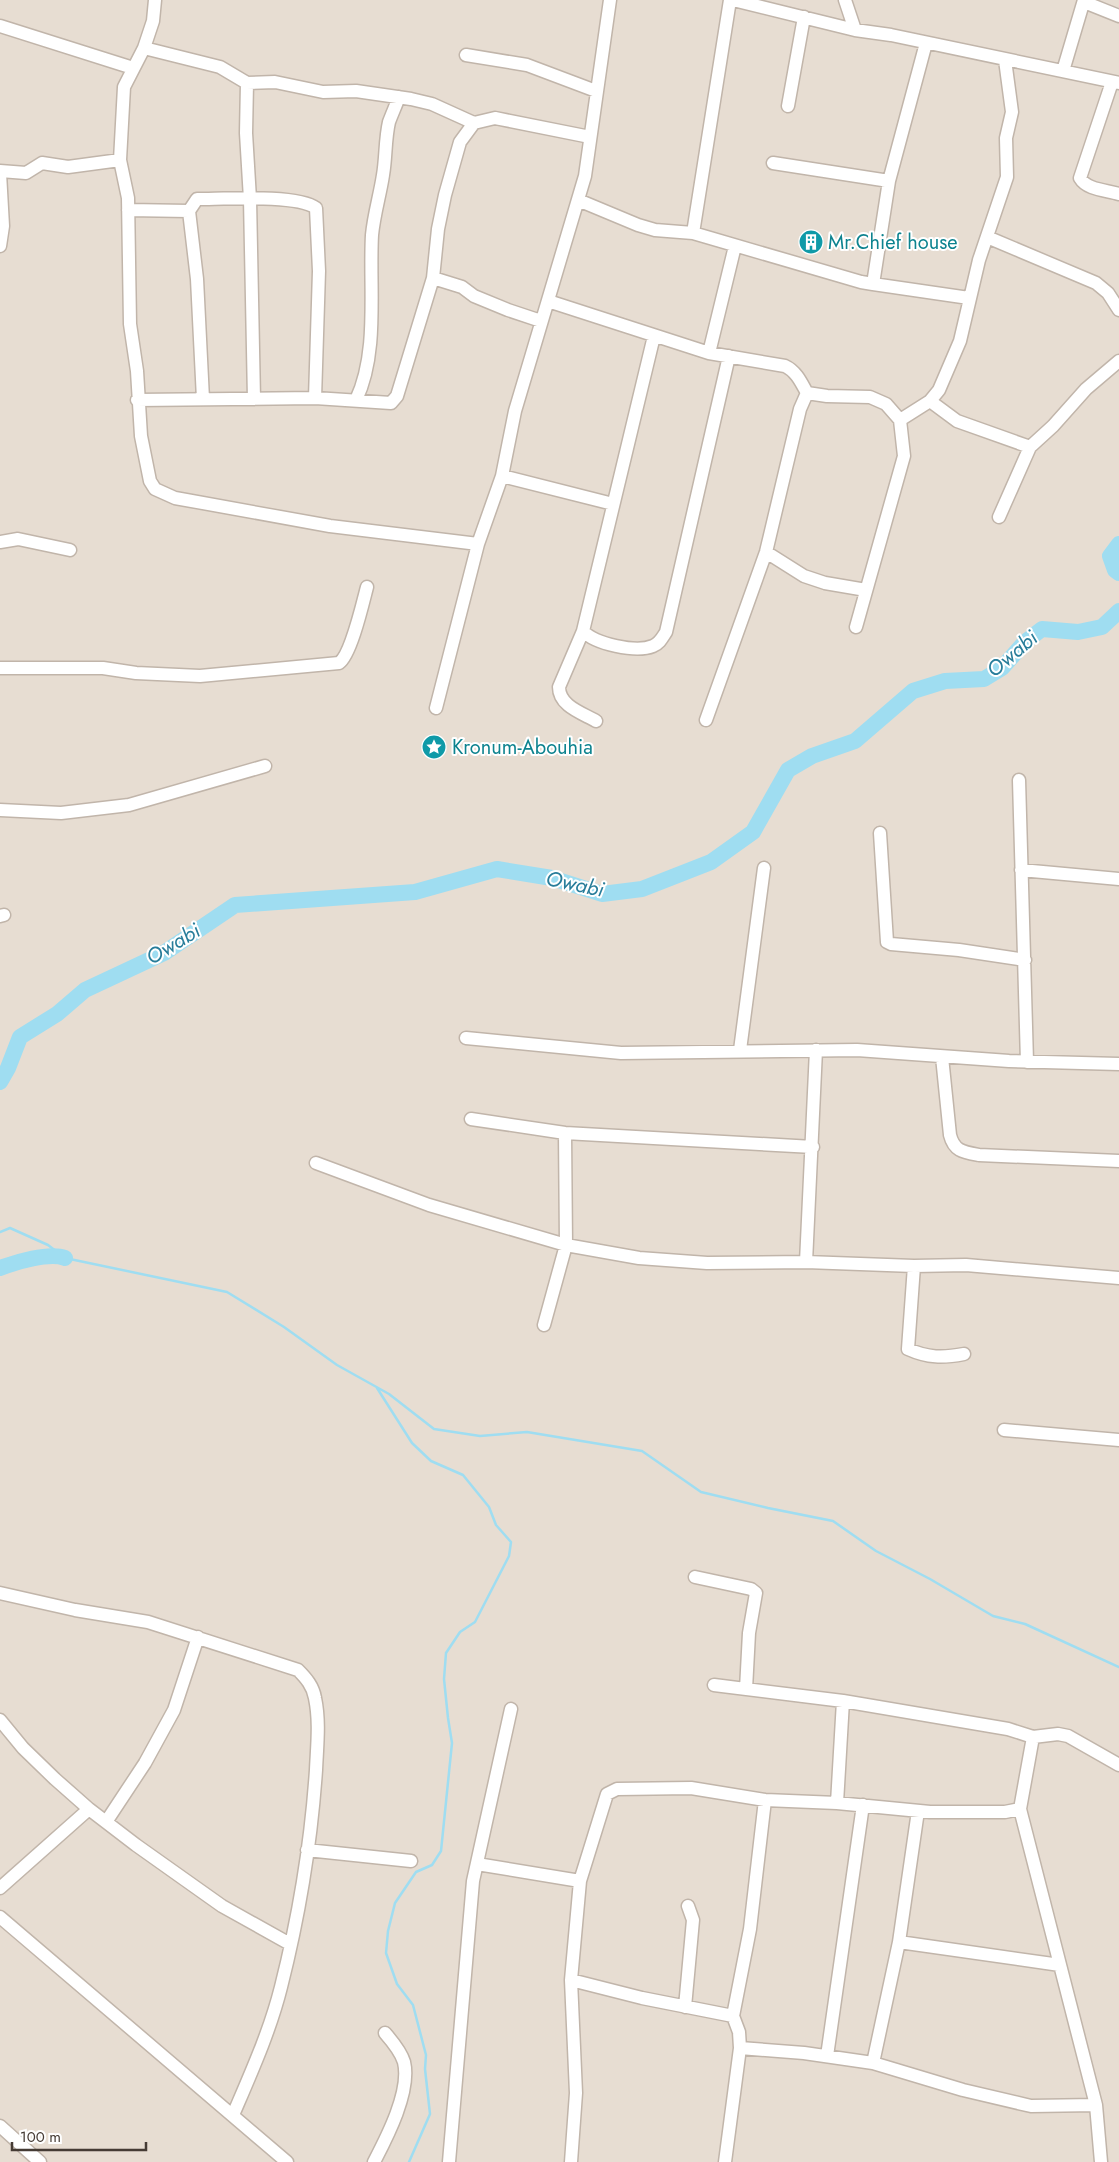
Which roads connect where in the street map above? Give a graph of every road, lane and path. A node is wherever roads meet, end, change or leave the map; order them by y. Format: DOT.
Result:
graph roads {
  1 [pos="155,0"];
  2 [pos="610,0"];
  3 [pos="732,0"];
  4 [pos="845,0"];
  5 [pos="1084,1"];
  6 [pos="1119,16"];
  7 [pos="804,17"];
  8 [pos="0,26"];
  9 [pos="855,30"];
  10 [pos="926,43"];
  11 [pos="144,48"];
  12 [pos="466,55"];
  13 [pos="1005,60"];
  14 [pos="132,68"];
  15 [pos="1063,70"];
  16 [pos="1115,82"];
  17 [pos="247,83"];
  18 [pos="596,90"];
  19 [pos="399,97"];
  20 [pos="788,106"];
  21 [pos="474,122"];
  22 [pos="590,137"];
  23 [pos="120,160"];
  24 [pos="773,163"];
  25 [pos="0,172"];
  26 [pos="889,181"];
  27 [pos="1119,194"];
  28 [pos="250,199"];
  29 [pos="578,200"];
  30 [pos="128,210"];
  31 [pos="189,211"];
  32 [pos="694,233"];
  33 [pos="988,237"];
  34 [pos="0,246"];
  35 [pos="735,246"];
  36 [pos="433,278"];
  37 [pos="872,284"];
  38 [pos="969,298"];
  39 [pos="548,301"];
  40 [pos="1119,310"];
  41 [pos="542,320"];
  42 [pos="654,336"];
  43 [pos="709,353"];
  44 [pos="730,356"];
  45 [pos="1119,361"];
  46 [pos="807,393"];
  47 [pos="314,398"];
  48 [pos="203,399"];
  49 [pos="254,399"];
  50 [pos="137,400"];
  51 [pos="356,400"];
  52 [pos="930,401"];
  53 [pos="900,420"];
  54 [pos="1030,447"];
  55 [pos="502,476"];
  56 [pos="613,504"];
  57 [pos="998,517"];
  58 [pos="0,542"];
  59 [pos="478,544"];
  60 [pos="70,550"];
  61 [pos="766,552"];
  62 [pos="367,587"];
  63 [pos="866,590"];
  64 [pos="856,627"];
  65 [pos="583,631"];
  66 [pos="0,668"];
  67 [pos="436,708"];
  68 [pos="706,720"];
  69 [pos="596,721"];
  70 [pos="266,766"];
  71 [pos="1019,780"];
  72 [pos="0,810"];
  73 [pos="880,833"];
  74 [pos="764,868"];
  75 [pos="1021,870"];
  76 [pos="1119,879"];
  77 [pos="1025,960"];
  78 [pos="466,1038"];
  79 [pos="740,1050"];
  80 [pos="816,1050"];
  81 [pos="942,1057"];
  82 [pos="1027,1062"];
  83 [pos="1119,1064"];
  84 [pos="471,1119"];
  85 [pos="565,1133"];
  86 [pos="813,1147"];
  87 [pos="1119,1161"];
  88 [pos="316,1163"];
  89 [pos="566,1246"];
  90 [pos="806,1262"];
  91 [pos="914,1266"];
  92 [pos="1119,1278"];
  93 [pos="544,1325"];
  94 [pos="964,1354"];
  95 [pos="1004,1430"];
  96 [pos="1119,1440"];
  97 [pos="695,1577"];
  98 [pos="0,1592"];
  99 [pos="198,1637"];
  100 [pos="714,1685"];
  101 [pos="746,1689"];
  102 [pos="843,1701"];
  103 [pos="511,1709"];
  104 [pos="0,1720"];
  105 [pos="1033,1737"];
  106 [pos="1119,1765"];
  107 [pos="765,1800"];
  108 [pos="837,1803"];
  109 [pos="863,1806"];
  110 [pos="89,1809"];
  111 [pos="1020,1809"];
  112 [pos="918,1811"];
  113 [pos="106,1822"];
  114 [pos="307,1850"];
  115 [pos="411,1861"];
  116 [pos="477,1864"];
  117 [pos="580,1882"];
  118 [pos="0,1888"];
  119 [pos="688,1906"];
  120 [pos="0,1917"];
  121 [pos="899,1942"];
  122 [pos="290,1944"];
  123 [pos="1060,1965"];
  124 [pos="571,1980"];
  125 [pos="685,2007"];
  126 [pos="732,2016"];
  127 [pos="385,2032"];
  128 [pos="740,2048"];
  129 [pos="827,2056"];
  130 [pos="873,2063"];
  131 [pos="1096,2105"];
  132 [pos="234,2115"];
  133 [pos="0,2126"];
  134 [pos="283,2161"];
  135 [pos="40,2162"];
  136 [pos="374,2162"];
  137 [pos="449,2162"];
  138 [pos="570,2162"];
  139 [pos="725,2162"];
  140 [pos="1101,2162"];
  1 -- 11 [label="street"];
  2 -- 18 [label="street"];
  3 -- 7 [label="street"];
  3 -- 32 [label="street"];
  4 -- 9 [label="street"];
  5 -- 6 [label="street"];
  5 -- 15 [label="street"];
  7 -- 9 [label="street"];
  7 -- 20 [label="street"];
  8 -- 14 [label="street"];
  9 -- 10 [label="street"];
  10 -- 13 [label="street"];
  10 -- 26 [label="street"];
  11 -- 14 [label="street"];
  11 -- 17 [label="street"];
  12 -- 18 [label="street"];
  13 -- 15 [label="street"];
  13 -- 33 [label="street"];
  14 -- 23 [label="street"];
  15 -- 16 [label="street"];
  16 -- 27 [label="street"];
  17 -- 19 [label="street"];
  17 -- 28 [label="street"];
  18 -- 22 [label="street"];
  19 -- 21 [label="street"];
  19 -- 51 [label="street"];
  21 -- 22 [label="street"];
  21 -- 36 [label="street"];
  22 -- 29 [label="street"];
  23 -- 25 [label="street"];
  23 -- 30 [label="street"];
  24 -- 26 [label="street"];
  25 -- 34 [label="street"];
  26 -- 37 [label="street"];
  28 -- 31 [label="street"];
  28 -- 47 [label="street"];
  28 -- 49 [label="street"];
  29 -- 32 [label="street"];
  29 -- 39 [label="street"];
  30 -- 31 [label="street"];
  30 -- 50 [label="street"];
  31 -- 48 [label="street"];
  32 -- 35 [label="street"];
  33 -- 38 [label="street"];
  33 -- 40 [label="street"];
  35 -- 37 [label="street"];
  35 -- 43 [label="street"];
  36 -- 41 [label="street"];
  36 -- 51 [label="street"];
  37 -- 38 [label="street"];
  38 -- 52 [label="street"];
  39 -- 41 [label="street"];
  39 -- 42 [label="street"];
  41 -- 55 [label="street"];
  42 -- 43 [label="street"];
  42 -- 56 [label="street"];
  43 -- 44 [label="street"];
  44 -- 46 [label="street"];
  44 -- 65 [label="street"];
  45 -- 54 [label="street"];
  46 -- 53 [label="street"];
  46 -- 61 [label="street"];
  47 -- 49 [label="street"];
  47 -- 51 [label="street"];
  48 -- 49 [label="street"];
  48 -- 50 [label="street"];
  50 -- 59 [label="street"];
  52 -- 53 [label="street"];
  52 -- 54 [label="street"];
  53 -- 63 [label="street"];
  54 -- 57 [label="street"];
  55 -- 56 [label="street"];
  55 -- 59 [label="street"];
  56 -- 65 [label="street"];
  58 -- 60 [label="street"];
  59 -- 67 [label="street"];
  61 -- 63 [label="street"];
  61 -- 68 [label="street"];
  62 -- 66 [label="street"];
  63 -- 64 [label="street"];
  65 -- 69 [label="street"];
  70 -- 72 [label="street"];
  71 -- 75 [label="street"];
  73 -- 77 [label="street"];
  74 -- 79 [label="street"];
  75 -- 76 [label="street"];
  75 -- 77 [label="street"];
  77 -- 82 [label="street"];
  78 -- 79 [label="street"];
  79 -- 80 [label="street"];
  80 -- 81 [label="street"];
  80 -- 86 [label="street"];
  81 -- 82 [label="street"];
  81 -- 87 [label="street"];
  82 -- 83 [label="street"];
  84 -- 85 [label="street"];
  85 -- 86 [label="street"];
  85 -- 89 [label="street"];
  86 -- 90 [label="street"];
  88 -- 89 [label="street"];
  89 -- 90 [label="street"];
  89 -- 93 [label="street"];
  90 -- 91 [label="street"];
  91 -- 92 [label="street"];
  91 -- 94 [label="street"];
  95 -- 96 [label="street"];
  97 -- 101 [label="street"];
  98 -- 99 [label="street"];
  99 -- 113 [label="street"];
  99 -- 114 [label="street"];
  100 -- 101 [label="street"];
  101 -- 102 [label="street"];
  102 -- 105 [label="street"];
  102 -- 108 [label="street"];
  103 -- 116 [label="street"];
  104 -- 110 [label="street"];
  105 -- 106 [label="street"];
  105 -- 111 [label="street"];
  107 -- 108 [label="street"];
  107 -- 117 [label="street"];
  107 -- 126 [label="street"];
  108 -- 109 [label="street"];
  109 -- 112 [label="street"];
  109 -- 129 [label="street"];
  110 -- 113 [label="street"];
  110 -- 118 [label="street"];
  111 -- 112 [label="street"];
  111 -- 123 [label="street"];
  112 -- 121 [label="street"];
  113 -- 122 [label="street"];
  114 -- 115 [label="street"];
  114 -- 122 [label="street"];
  116 -- 117 [label="street"];
  116 -- 137 [label="street"];
  117 -- 124 [label="street"];
  119 -- 125 [label="street"];
  120 -- 132 [label="street"];
  121 -- 123 [label="street"];
  121 -- 130 [label="street"];
  122 -- 132 [label="street"];
  123 -- 131 [label="street"];
  124 -- 125 [label="street"];
  124 -- 138 [label="street"];
  125 -- 126 [label="street"];
  126 -- 128 [label="street"];
  127 -- 136 [label="street"];
  128 -- 129 [label="street"];
  128 -- 139 [label="street"];
  129 -- 130 [label="street"];
  130 -- 131 [label="street"];
  131 -- 140 [label="street"];
  132 -- 134 [label="street"];
  133 -- 135 [label="street"];
}
